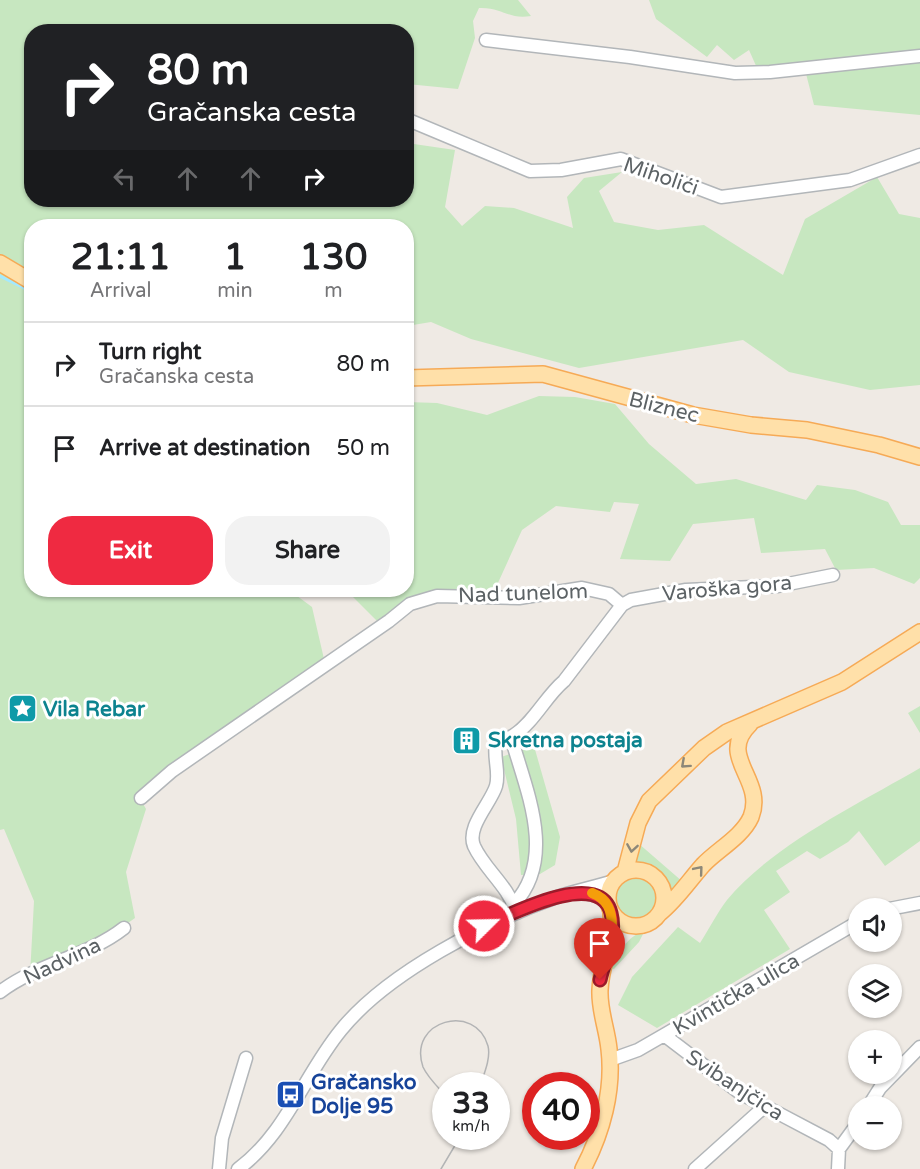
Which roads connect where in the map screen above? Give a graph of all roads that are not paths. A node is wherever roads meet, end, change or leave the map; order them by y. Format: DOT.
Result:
graph roads {
  1 [pos="486,40"];
  2 [pos="920,56"];
  3 [pos="414,122"];
  4 [pos="920,155"];
  5 [pos="0,263"];
  6 [pos="24,277"];
  7 [pos="414,378"];
  8 [pos="920,457"];
  9 [pos="833,575"];
  10 [pos="622,604"];
  11 [pos="920,632"];
  12 [pos="752,722"];
  13 [pos="712,741"];
  14 [pos="514,747"];
  15 [pos="738,755"];
  16 [pos="141,798"];
  17 [pos="619,877"];
  18 [pos="574,892"];
  19 [pos="919,902"];
  20 [pos="902,906"];
  21 [pos="516,908"];
  22 [pos="610,909"];
  23 [pos="660,913"];
  24 [pos="637,927"];
  25 [pos="124,928"];
  26 [pos="848,928"];
  27 [pos="608,955"];
  28 [pos="0,992"];
  29 [pos="664,1035"];
  30 [pos="920,1047"];
  31 [pos="246,1058"];
  32 [pos="610,1060"];
  33 [pos="875,1096"];
  34 [pos="764,1107"];
  35 [pos="848,1137"];
  36 [pos="839,1149"];
  37 [pos="219,1169"];
  38 [pos="238,1169"];
  39 [pos="583,1169"];
  40 [pos="695,1169"];
  41 [pos="838,1169"];
  1 -- 2 [label="street"];
  3 -- 4 [label="street, Miholići"];
  5 -- 6 [label="main road"];
  7 -- 8 [label="main road, Bliznec"];
  9 -- 10 [label="street, Varoška gora"];
  10 -- 16 [label="street, Nad tunelom"];
  10 -- 21 [label="street, Nad tunelom"];
  11 -- 12 [label="main road"];
  12 -- 13 [label="main road"];
  12 -- 15 [label="main road"];
  13 -- 15 [label="main road"];
  13 -- 17 [label="main road, one-way"];
  14 -- 21 [label="street"];
  23 -- 15 [label="main road, one-way"];
  17 -- 18 [label="street"];
  17 -- 22 [label="main road"];
  17 -- 23 [label="main road"];
  18 -- 21 [label="street"];
  18 -- 22 [label="street"];
  19 -- 20 [label="street"];
  21 -- 38 [label="street"];
  22 -- 24 [label="main road"];
  22 -- 27 [label="main road"];
  23 -- 24 [label="main road"];
  24 -- 27 [label="main road"];
  25 -- 28 [label="street, Nadvina"];
  26 -- 29 [label="street, Kvintička ulica"];
  27 -- 32 [label="main road"];
  29 -- 32 [label="street, Kvintička ulica"];
  29 -- 34 [label="street, Svibanjčica"];
  30 -- 33 [label="street"];
  31 -- 37 [label="street"];
  32 -- 39 [label="main road"];
  34 -- 36 [label="street, Svibanjčica"];
  34 -- 40 [label="street"];
  35 -- 36 [label="street"];
  36 -- 41 [label="street"];
}
